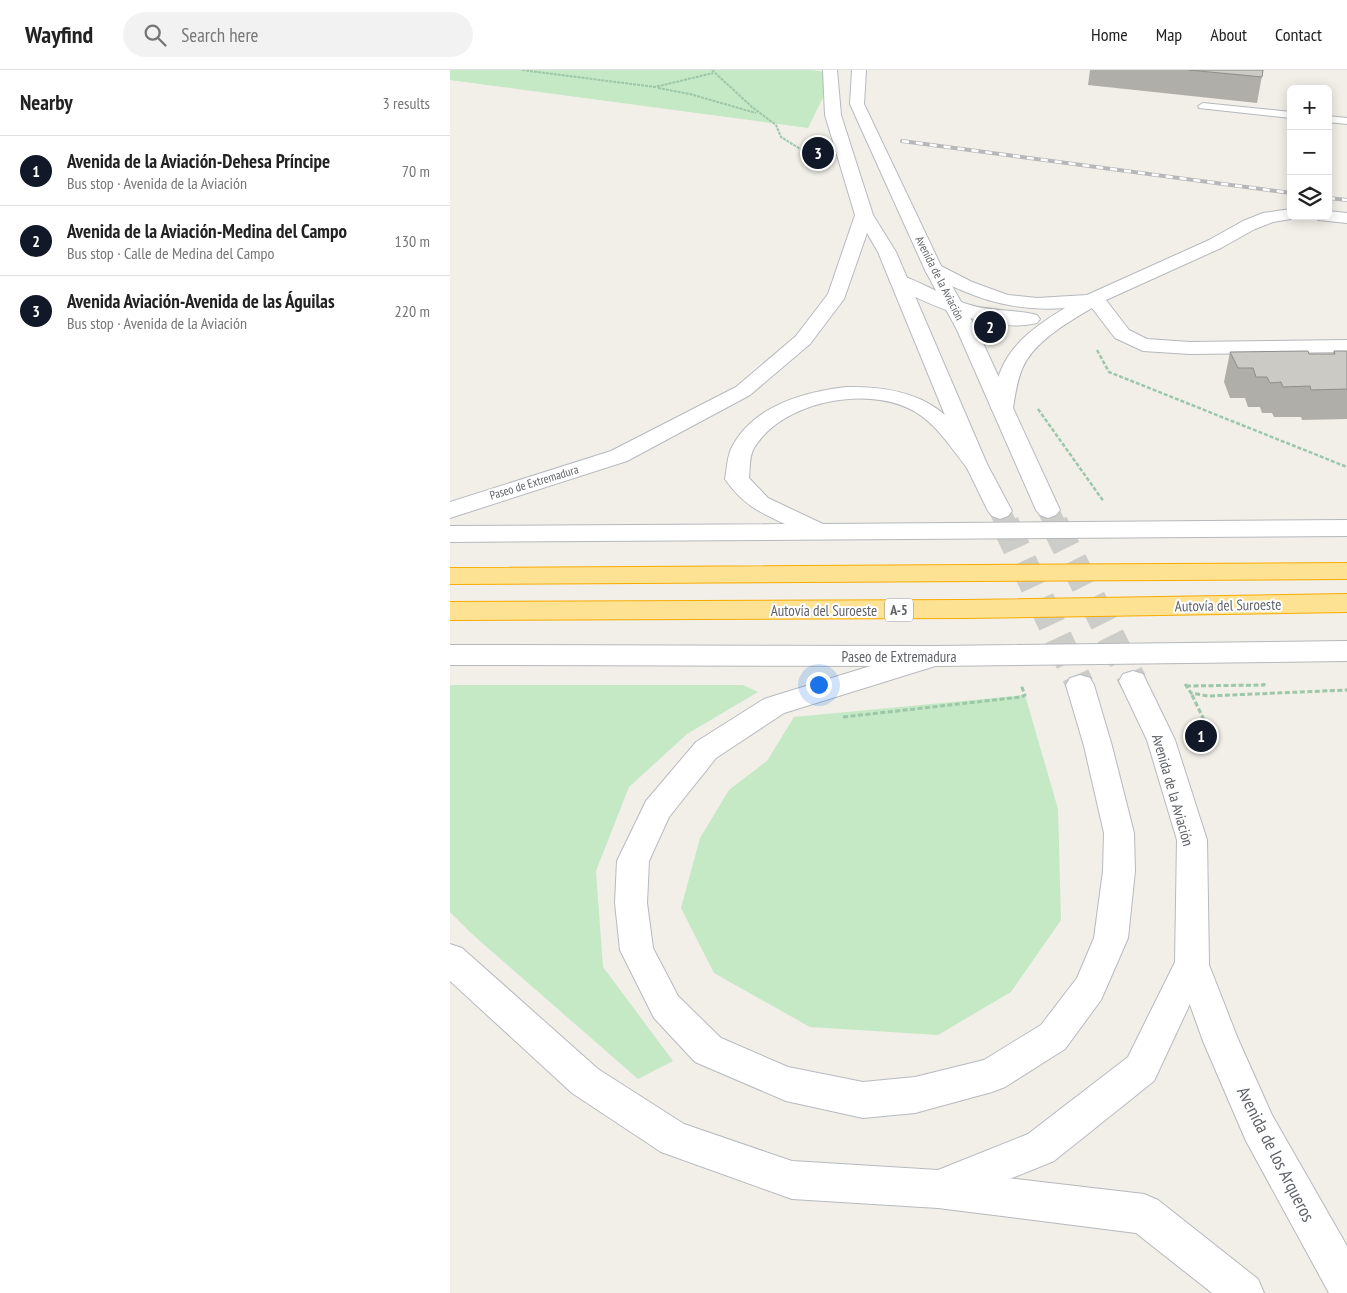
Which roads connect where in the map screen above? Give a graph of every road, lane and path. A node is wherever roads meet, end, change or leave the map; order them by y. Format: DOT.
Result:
graph roads {
  1 [pos="522,70"];
  2 [pos="830,70"];
  3 [pos="859,70"];
  4 [pos="712,72"];
  5 [pos="655,87"];
  6 [pos="1203,106"];
  7 [pos="756,113"];
  8 [pos="1287,115"];
  9 [pos="1332,119"];
  10 [pos="1347,121"];
  11 [pos="823,160"];
  12 [pos="1287,215"];
  13 [pos="864,216"];
  14 [pos="1332,217"];
  15 [pos="1347,218"];
  16 [pos="934,270"];
  17 [pos="899,281"];
  18 [pos="1093,299"];
  19 [pos="955,308"];
  20 [pos="1063,316"];
  21 [pos="1347,346"];
  22 [pos="1095,347"];
  23 [pos="1036,406"];
  24 [pos="1002,408"];
  25 [pos="976,464"];
  26 [pos="1347,467"];
  27 [pos="1106,504"];
  28 [pos="450,510"];
  29 [pos="1048,510"];
  30 [pos="1000,511"];
  31 [pos="1347,528"];
  32 [pos="822,532"];
  33 [pos="450,534"];
  34 [pos="1347,571"];
  35 [pos="450,576"];
  36 [pos="1347,603"];
  37 [pos="450,611"];
  38 [pos="1347,652"];
  39 [pos="450,655"];
  40 [pos="935,656"];
  41 [pos="1133,681"];
  42 [pos="1020,683"];
  43 [pos="1185,684"];
  44 [pos="1080,685"];
  45 [pos="1347,690"];
  46 [pos="1192,695"];
  47 [pos="840,718"];
  48 [pos="1206,724"];
  49 [pos="450,959"];
  50 [pos="1192,963"];
  51 [pos="938,1189"];
  52 [pos="1347,1285"];
  53 [pos="1244,1293"];
  1 -- 5 [label="path"];
  2 -- 13 [label="main road"];
  3 -- 16 [label="main road, Avenida de la Aviación"];
  4 -- 5 [label="path"];
  4 -- 7 [label="path"];
  5 -- 7 [label="path"];
  6 -- 8 [label="lane"];
  7 -- 11 [label="path"];
  9 -- 10 [label="lane"];
  12 -- 18 [label="main road"];
  13 -- 17 [label="main road"];
  13 -- 28 [label="main road, Paseo de Extremadura"];
  14 -- 15 [label="main road"];
  16 -- 18 [label="main road"];
  16 -- 19 [label="main road, Avenida de la Aviación"];
  17 -- 19 [label="main road"];
  17 -- 25 [label="main road"];
  18 -- 20 [label="main road"];
  18 -- 21 [label="main road"];
  19 -- 20 [label="main road"];
  19 -- 24 [label="main road, Avenida de la Aviación"];
  20 -- 24 [label="main road"];
  22 -- 26 [label="path"];
  23 -- 27 [label="path"];
  24 -- 29 [label="main road, Avenida de la Aviación"];
  25 -- 30 [label="main road"];
  25 -- 32 [label="main road"];
  31 -- 32 [label="main road"];
  32 -- 33 [label="main road"];
  34 -- 35 [label="highway"];
  36 -- 37 [label="highway, Autovía del Suroeste / A-5"];
  38 -- 40 [label="main road, Paseo de Extremadura"];
  39 -- 40 [label="main road, Paseo de Extremadura"];
  40 -- 44 [label="main road"];
  41 -- 50 [label="main road, Avenida de la Aviación"];
  42 -- 47 [label="path"];
  43 -- 46 [label="path"];
  45 -- 46 [label="path"];
  46 -- 48 [label="path"];
  49 -- 51 [label="main road"];
  50 -- 51 [label="main road"];
  50 -- 52 [label="main road, Avenida de los Arqueros"];
  51 -- 53 [label="main road"];
}
